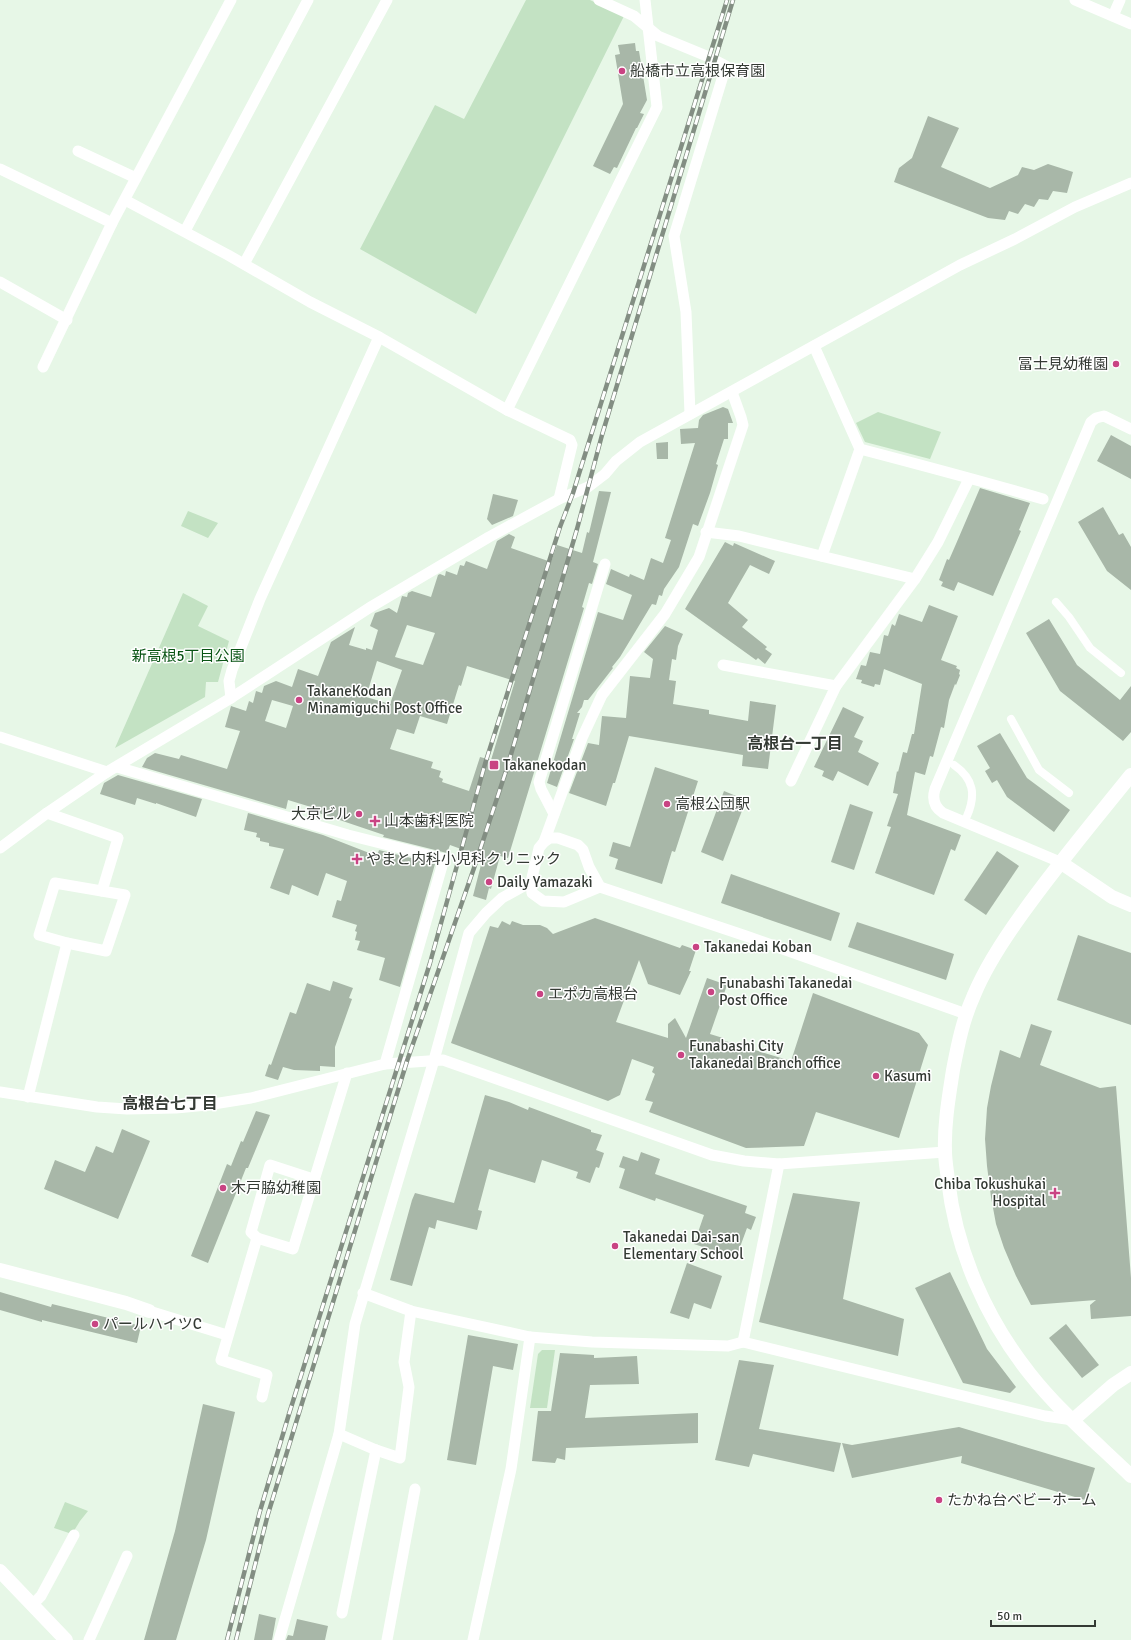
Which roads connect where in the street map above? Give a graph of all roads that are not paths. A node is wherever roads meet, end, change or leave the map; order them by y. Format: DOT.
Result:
graph roads {
  1 [pos="231,0"];
  2 [pos="308,0"];
  3 [pos="387,0"];
  4 [pos="599,0"];
  5 [pos="645,0"];
  6 [pos="1075,0"];
  7 [pos="1120,0"];
  8 [pos="1113,16"];
  9 [pos="1131,24"];
  10 [pos="648,27"];
  11 [pos="78,151"];
  12 [pos="0,169"];
  13 [pos="136,178"];
  14 [pos="1131,183"];
  15 [pos="125,200"];
  16 [pos="112,223"];
  17 [pos="185,231"];
  18 [pos="244,264"];
  19 [pos="0,282"];
  20 [pos="67,320"];
  21 [pos="379,337"];
  22 [pos="814,346"];
  23 [pos="43,367"];
  24 [pos="732,392"];
  25 [pos="507,410"];
  26 [pos="690,414"];
  27 [pos="1131,429"];
  28 [pos="860,449"];
  29 [pos="969,479"];
  30 [pos="559,499"];
  31 [pos="1043,499"];
  32 [pos="706,532"];
  33 [pos="822,556"];
  34 [pos="605,564"];
  35 [pos="915,579"];
  36 [pos="1056,602"];
  37 [pos="723,666"];
  38 [pos="1121,673"];
  39 [pos="836,686"];
  40 [pos="231,698"];
  41 [pos="1011,719"];
  42 [pos="0,737"];
  43 [pos="954,765"];
  44 [pos="112,769"];
  45 [pos="1131,774"];
  46 [pos="791,781"];
  47 [pos="1069,793"];
  48 [pos="47,813"];
  49 [pos="554,814"];
  50 [pos="967,816"];
  51 [pos="544,842"];
  52 [pos="0,848"];
  53 [pos="1060,862"];
  54 [pos="589,867"];
  55 [pos="600,887"];
  56 [pos="532,888"];
  57 [pos="102,891"];
  58 [pos="586,892"];
  59 [pos="1131,905"];
  60 [pos="66,943"];
  61 [pos="966,1014"];
  62 [pos="434,1060"];
  63 [pos="385,1064"];
  64 [pos="347,1073"];
  65 [pos="0,1092"];
  66 [pos="28,1097"];
  67 [pos="945,1152"];
  68 [pos="779,1164"];
  69 [pos="313,1179"];
  70 [pos="256,1238"];
  71 [pos="0,1270"];
  72 [pos="363,1293"];
  73 [pos="149,1311"];
  74 [pos="411,1311"];
  75 [pos="227,1335"];
  76 [pos="530,1337"];
  77 [pos="743,1342"];
  78 [pos="1131,1373"];
  79 [pos="262,1397"];
  80 [pos="1073,1420"];
  81 [pos="339,1434"];
  82 [pos="376,1450"];
  83 [pos="1131,1476"];
  84 [pos="415,1489"];
  85 [pos="74,1535"];
  86 [pos="127,1556"];
  87 [pos="0,1570"];
  88 [pos="32,1606"];
  89 [pos="342,1613"];
  90 [pos="66,1640"];
  91 [pos="89,1640"];
  92 [pos="279,1640"];
  93 [pos="387,1640"];
  94 [pos="473,1640"];
  1 -- 13 [label="street"];
  2 -- 17 [label="street"];
  3 -- 18 [label="street"];
  4 -- 10 [label="street"];
  5 -- 10 [label="street"];
  6 -- 8 [label="street"];
  7 -- 8 [label="street"];
  8 -- 9 [label="street"];
  10 -- 25 [label="street"];
  10 -- 26 [label="street"];
  11 -- 13 [label="street"];
  12 -- 16 [label="street"];
  13 -- 15 [label="street"];
  14 -- 22 [label="street"];
  15 -- 16 [label="street"];
  15 -- 17 [label="street"];
  16 -- 20 [label="street"];
  17 -- 18 [label="street"];
  18 -- 21 [label="street"];
  19 -- 20 [label="street"];
  20 -- 23 [label="street"];
  21 -- 25 [label="street"];
  21 -- 40 [label="street"];
  22 -- 24 [label="street"];
  22 -- 28 [label="street"];
  24 -- 26 [label="street"];
  24 -- 32 [label="street"];
  25 -- 30 [label="street"];
  26 -- 30 [label="street"];
  27 -- 53 [label="street"];
  28 -- 29 [label="street"];
  28 -- 33 [label="street"];
  29 -- 31 [label="street"];
  29 -- 35 [label="street"];
  30 -- 40 [label="street"];
  32 -- 33 [label="street"];
  32 -- 49 [label="street"];
  33 -- 35 [label="street"];
  34 -- 49 [label="street"];
  35 -- 39 [label="street"];
  36 -- 38 [label="street"];
  37 -- 39 [label="street"];
  39 -- 46 [label="street"];
  40 -- 44 [label="street"];
  41 -- 47 [label="street"];
  42 -- 44 [label="street"];
  43 -- 50 [label="street"];
  44 -- 48 [label="street"];
  44 -- 63 [label="street"];
  45 -- 53 [label="street"];
  48 -- 52 [label="street"];
  48 -- 57 [label="street"];
  49 -- 51 [label="street"];
  51 -- 54 [label="street"];
  51 -- 56 [label="street"];
  53 -- 59 [label="street"];
  53 -- 61 [label="street"];
  54 -- 55 [label="street"];
  54 -- 58 [label="street"];
  55 -- 58 [label="street"];
  55 -- 61 [label="street"];
  56 -- 58 [label="street"];
  56 -- 62 [label="street"];
  57 -- 60 [label="street"];
  57 -- 60 [label="street"];
  60 -- 66 [label="street"];
  61 -- 67 [label="street"];
  62 -- 63 [label="street"];
  62 -- 68 [label="street"];
  62 -- 72 [label="street"];
  63 -- 64 [label="street"];
  64 -- 66 [label="street"];
  64 -- 69 [label="street"];
  65 -- 66 [label="street"];
  67 -- 68 [label="street"];
  67 -- 80 [label="street"];
  68 -- 77 [label="street"];
  69 -- 70 [label="street"];
  69 -- 70 [label="street"];
  70 -- 75 [label="street"];
  71 -- 73 [label="street"];
  72 -- 74 [label="street"];
  72 -- 81 [label="street"];
  73 -- 75 [label="street"];
  74 -- 76 [label="street"];
  74 -- 82 [label="street"];
  75 -- 79 [label="street"];
  76 -- 77 [label="street"];
  76 -- 94 [label="street"];
  77 -- 80 [label="street"];
  78 -- 80 [label="street"];
  80 -- 83 [label="street"];
  81 -- 82 [label="street"];
  81 -- 92 [label="street"];
  82 -- 89 [label="street"];
  84 -- 93 [label="street"];
  85 -- 88 [label="street"];
  86 -- 91 [label="street"];
  87 -- 88 [label="street"];
  88 -- 90 [label="street"];
}
